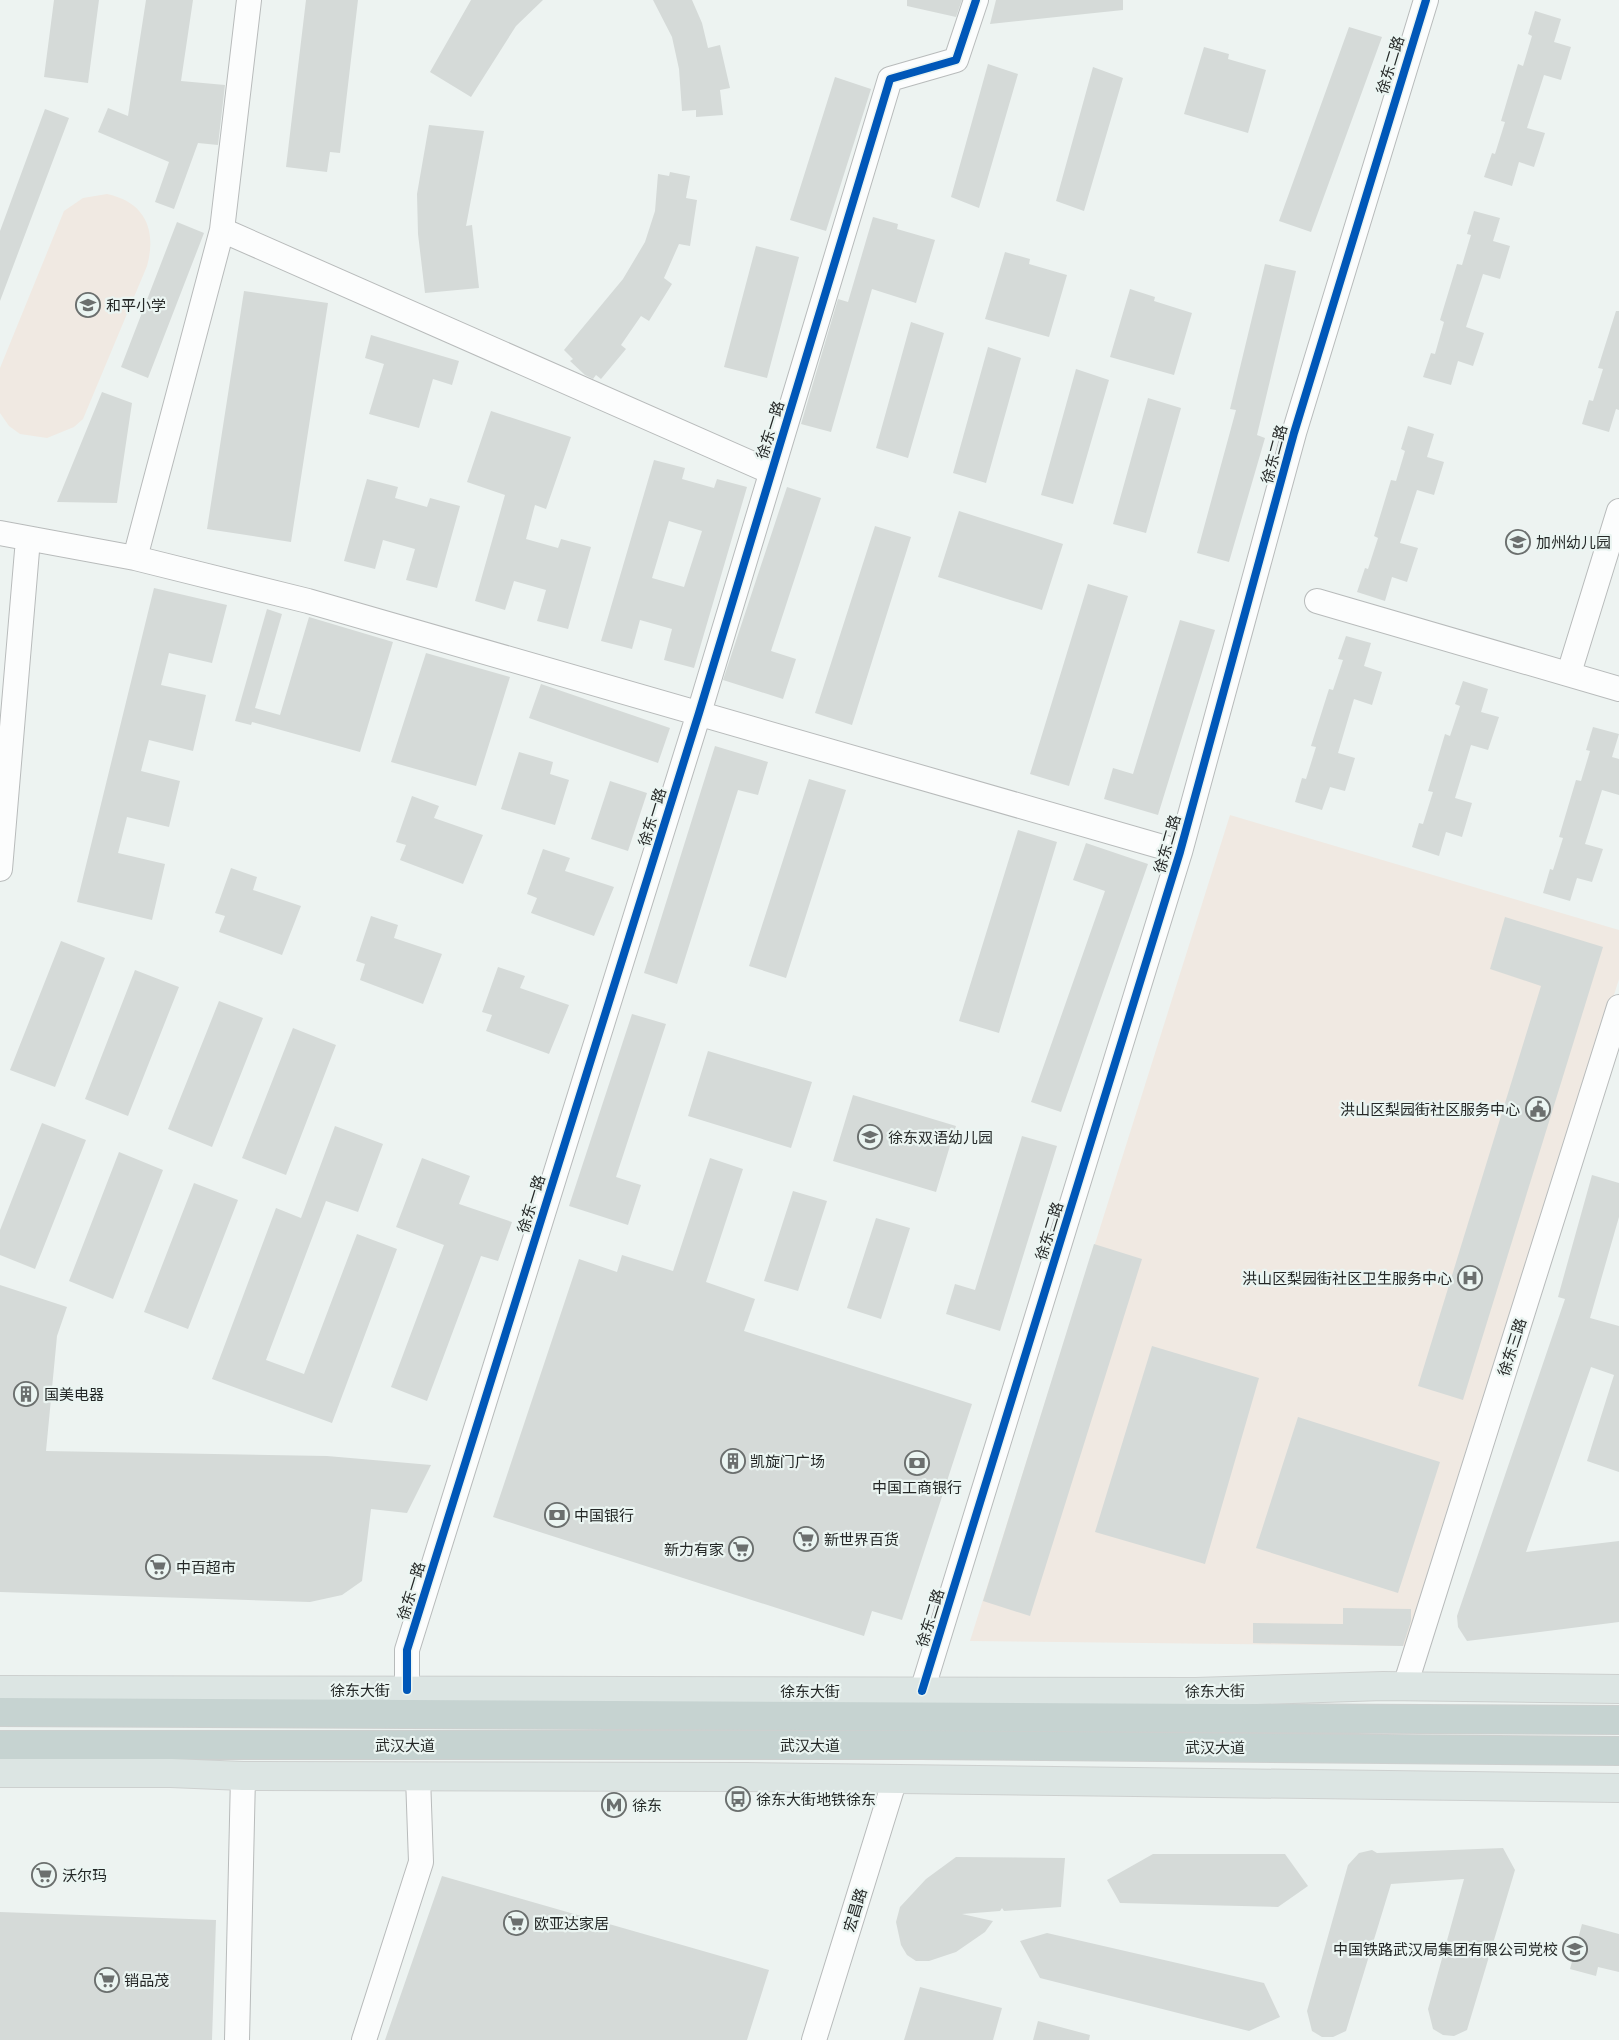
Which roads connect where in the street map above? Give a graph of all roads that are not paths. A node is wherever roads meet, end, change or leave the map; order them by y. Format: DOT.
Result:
graph roads {
  1 [pos="249,0"];
  2 [pos="976,0"];
  3 [pos="1426,0"];
  4 [pos="222,230"];
  5 [pos="772,472"];
  6 [pos="1619,511"];
  7 [pos="0,533"];
  8 [pos="28,539"];
  9 [pos="135,558"];
  10 [pos="1317,601"];
  11 [pos="1569,674"];
  12 [pos="1619,689"];
  13 [pos="699,713"];
  14 [pos="1180,852"];
  15 [pos="0,869"];
  16 [pos="1619,1008"];
  17 [pos="1405,1686"];
  18 [pos="1619,1689"];
  19 [pos="0,1690"];
  20 [pos="407,1690"];
  21 [pos="922,1691"];
  22 [pos="0,1712"];
  23 [pos="1619,1720"];
  24 [pos="0,1745"];
  25 [pos="1619,1751"];
  26 [pos="0,1773"];
  27 [pos="243,1776"];
  28 [pos="418,1777"];
  29 [pos="895,1779"];
  30 [pos="1619,1788"];
  31 [pos="237,2040"];
  32 [pos="364,2040"];
  33 [pos="814,2040"];
  1 -- 4 [label="street"];
  2 -- 5 [label="street, 徐东一路"];
  3 -- 14 [label="street, 徐东二路"];
  4 -- 5 [label="street"];
  4 -- 9 [label="street"];
  5 -- 13 [label="street, 徐东一路"];
  6 -- 11 [label="street"];
  7 -- 8 [label="street"];
  8 -- 9 [label="street"];
  8 -- 15 [label="street"];
  9 -- 13 [label="street"];
  10 -- 11 [label="street"];
  11 -- 12 [label="street"];
  13 -- 14 [label="street"];
  13 -- 20 [label="street, 徐东一路"];
  14 -- 21 [label="street, 徐东二路"];
  16 -- 17 [label="street, 徐东三路"];
  17 -- 18 [label="main road, 徐东大街"];
  17 -- 21 [label="main road, 徐东大街"];
  19 -- 20 [label="main road, 徐东大街"];
  20 -- 21 [label="main road, 徐东大街"];
  22 -- 23 [label="highway, 武汉大道"];
  24 -- 25 [label="highway, 武汉大道"];
  26 -- 27 [label="main road"];
  27 -- 28 [label="main road"];
  27 -- 31 [label="street"];
  28 -- 29 [label="main road"];
  28 -- 32 [label="street"];
  29 -- 30 [label="main road"];
  29 -- 33 [label="street, 宏昌路"];
}
